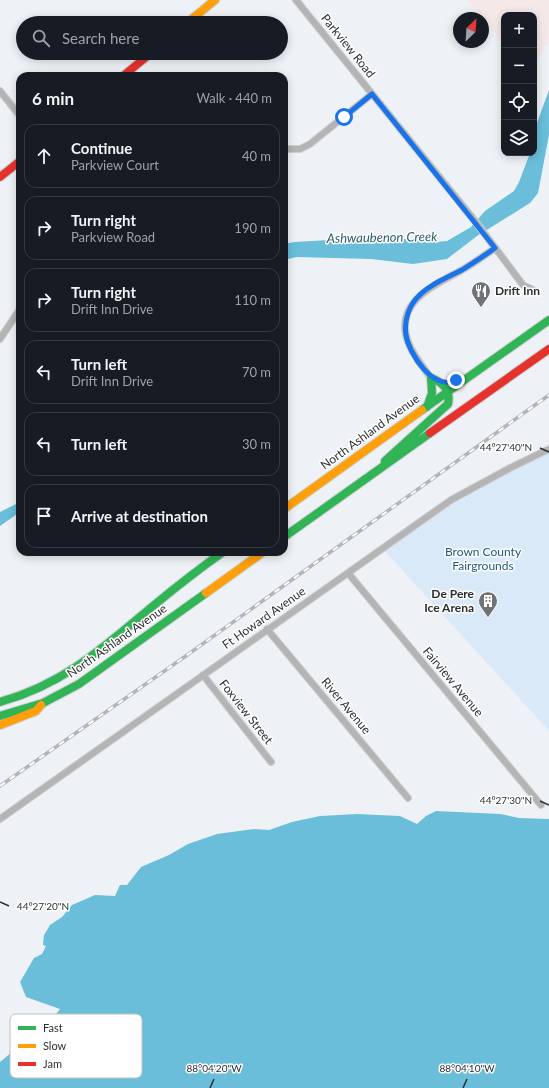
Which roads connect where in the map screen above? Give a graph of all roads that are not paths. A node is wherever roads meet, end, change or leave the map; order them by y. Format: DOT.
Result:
graph roads {
  1 [pos="215,0"];
  2 [pos="296,0"];
  3 [pos="196,16"];
  4 [pos="142,60"];
  5 [pos="128,72"];
  6 [pos="0,91"];
  7 [pos="372,94"];
  8 [pos="16,111"];
  9 [pos="288,149"];
  10 [pos="16,164"];
  11 [pos="0,177"];
  12 [pos="495,248"];
  13 [pos="535,290"];
  14 [pos="549,314"];
  15 [pos="16,315"];
  16 [pos="549,320"];
  17 [pos="0,339"];
  18 [pos="549,349"];
  19 [pos="549,355"];
  20 [pos="435,380"];
  21 [pos="448,392"];
  22 [pos="426,407"];
  23 [pos="428,435"];
  24 [pos="549,449"];
  25 [pos="372,474"];
  26 [pos="288,506"];
  27 [pos="288,534"];
  28 [pos="218,556"];
  29 [pos="257,556"];
  30 [pos="348,572"];
  31 [pos="268,629"];
  32 [pos="203,675"];
  33 [pos="0,702"];
  34 [pos="43,702"];
  35 [pos="0,716"];
  36 [pos="0,725"];
  37 [pos="271,762"];
  38 [pos="408,798"];
  39 [pos="541,805"];
  40 [pos="0,818"];
  1 -- 3 [label="main road"];
  2 -- 7 [label="street, Parkview Road"];
  4 -- 5 [label="main road"];
  6 -- 8 [label="street"];
  7 -- 9 [label="street"];
  7 -- 12 [label="street, Parkview Road"];
  10 -- 11 [label="main road"];
  12 -- 13 [label="street, Parkview Road"];
  12 -- 20 [label="street"];
  14 -- 20 [label="main road"];
  15 -- 17 [label="street"];
  16 -- 21 [label="main road, North Ashland Avenue"];
  18 -- 23 [label="main road"];
  19 -- 23 [label="main road"];
  20 -- 21 [label="main road"];
  20 -- 22 [label="main road"];
  21 -- 22 [label="main road, North Ashland Avenue"];
  21 -- 25 [label="main road"];
  22 -- 26 [label="main road, North Ashland Avenue"];
  23 -- 25 [label="main road"];
  24 -- 30 [label="street, Ft Howard Avenue"];
  25 -- 27 [label="main road"];
  28 -- 33 [label="main road, North Ashland Avenue"];
  29 -- 34 [label="main road, North Ashland Avenue"];
  30 -- 31 [label="street, Ft Howard Avenue"];
  30 -- 39 [label="street, Fairview Avenue"];
  31 -- 32 [label="street, Ft Howard Avenue"];
  31 -- 38 [label="street, River Avenue"];
  32 -- 37 [label="street, Foxview Street"];
  32 -- 40 [label="street, Ft Howard Avenue"];
  34 -- 35 [label="main road"];
  34 -- 36 [label="main road, North Ashland Avenue"];
}
